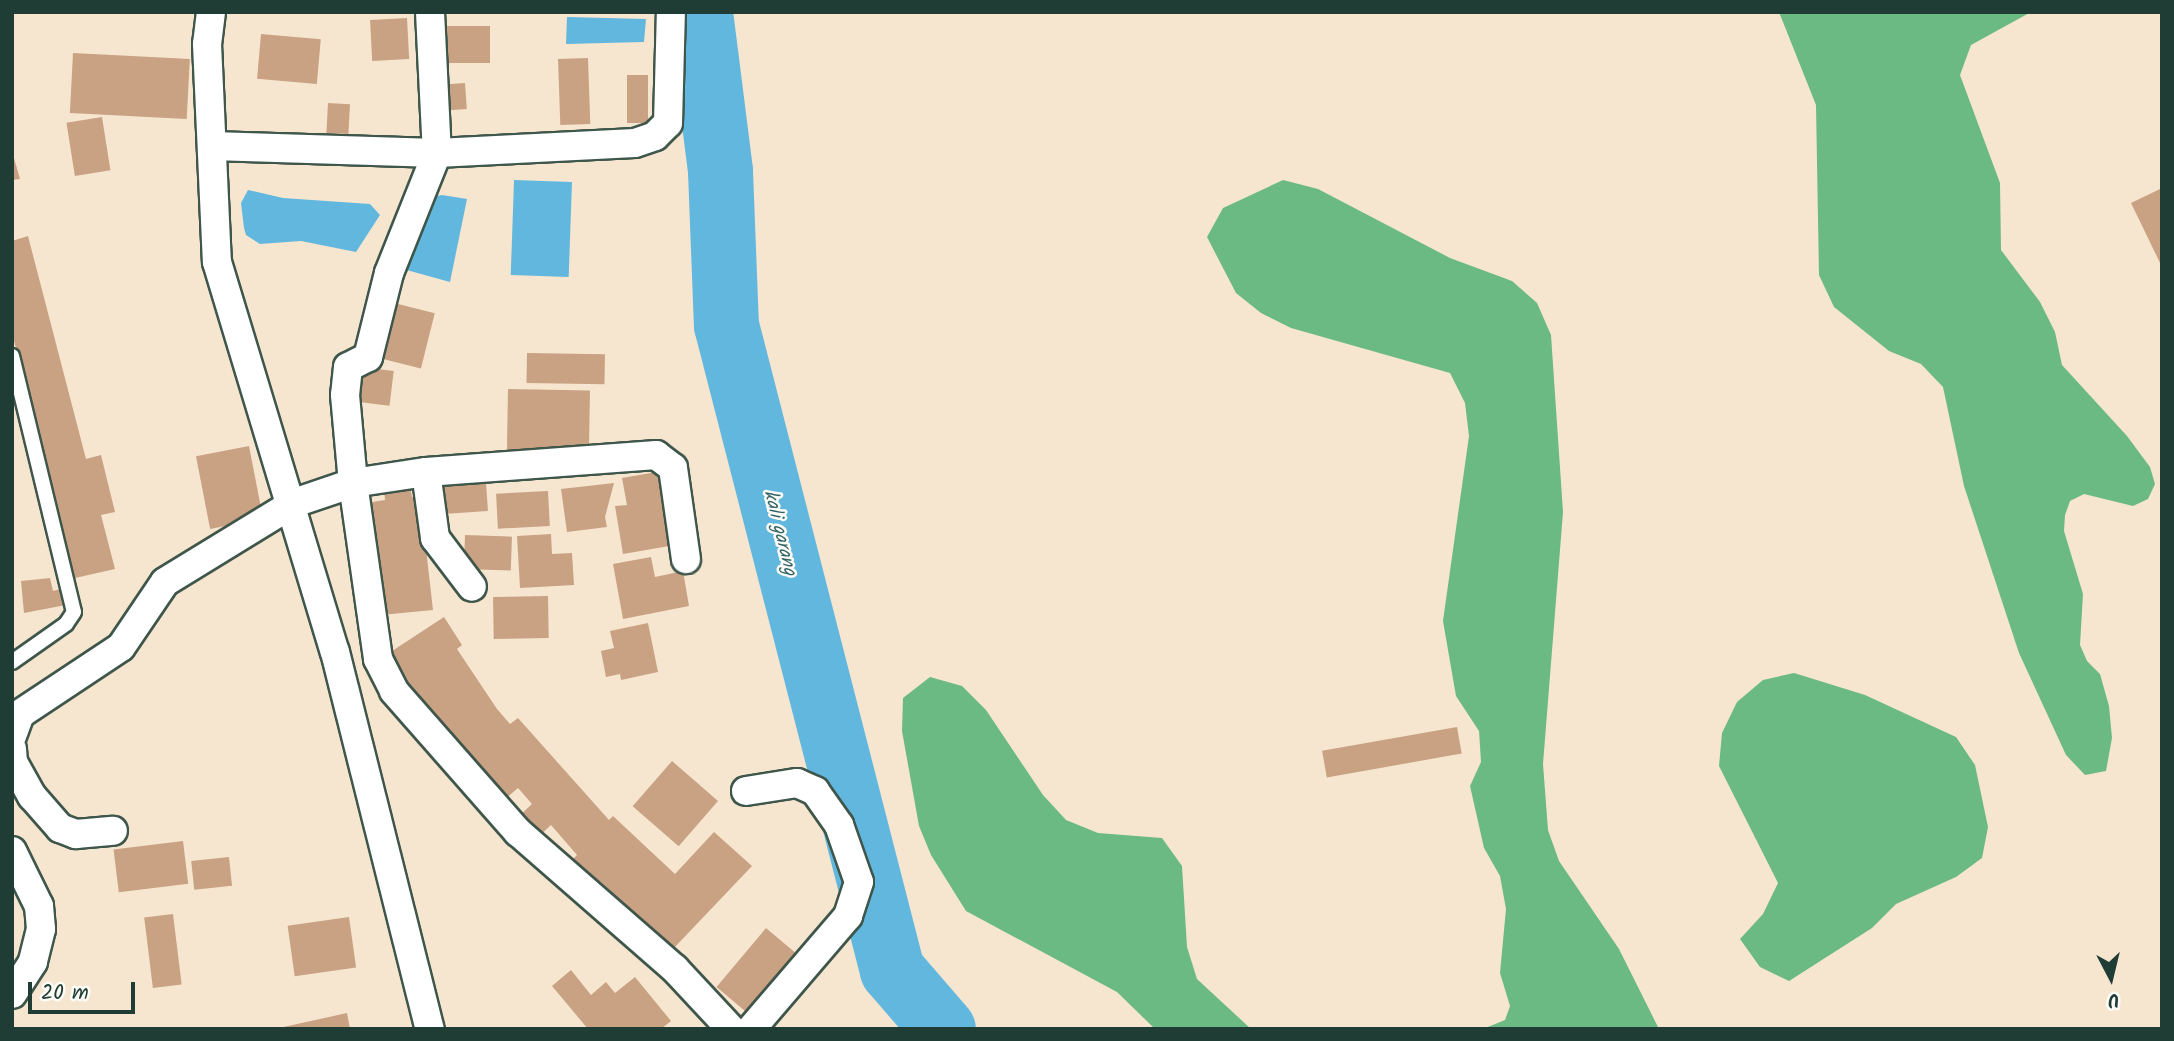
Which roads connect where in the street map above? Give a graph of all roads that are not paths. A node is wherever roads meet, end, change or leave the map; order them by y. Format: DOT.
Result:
graph roads {
  1 [pos="211,12"];
  2 [pos="430,12"];
  3 [pos="671,12"];
  4 [pos="212,146"];
  5 [pos="437,153"];
  6 [pos="12,356"];
  7 [pos="426,472"];
  8 [pos="353,482"];
  9 [pos="293,503"];
  10 [pos="686,559"];
  11 [pos="472,587"];
  12 [pos="12,662"];
  13 [pos="12,736"];
  14 [pos="12,749"];
  15 [pos="747,791"];
  16 [pos="113,831"];
  17 [pos="12,851"];
  18 [pos="12,994"];
  19 [pos="430,1029"];
  20 [pos="731,1029"];
  21 [pos="751,1029"];
  1 -- 4 [label="street"];
  2 -- 5 [label="street"];
  3 -- 5 [label="street"];
  4 -- 5 [label="street"];
  4 -- 9 [label="street"];
  5 -- 8 [label="street"];
  6 -- 12 [label="lane"];
  7 -- 8 [label="street"];
  7 -- 10 [label="street"];
  7 -- 11 [label="street"];
  8 -- 9 [label="street"];
  8 -- 20 [label="street"];
  9 -- 13 [label="street"];
  9 -- 19 [label="street"];
  14 -- 16 [label="street"];
  15 -- 21 [label="street"];
  17 -- 18 [label="street"];
}
